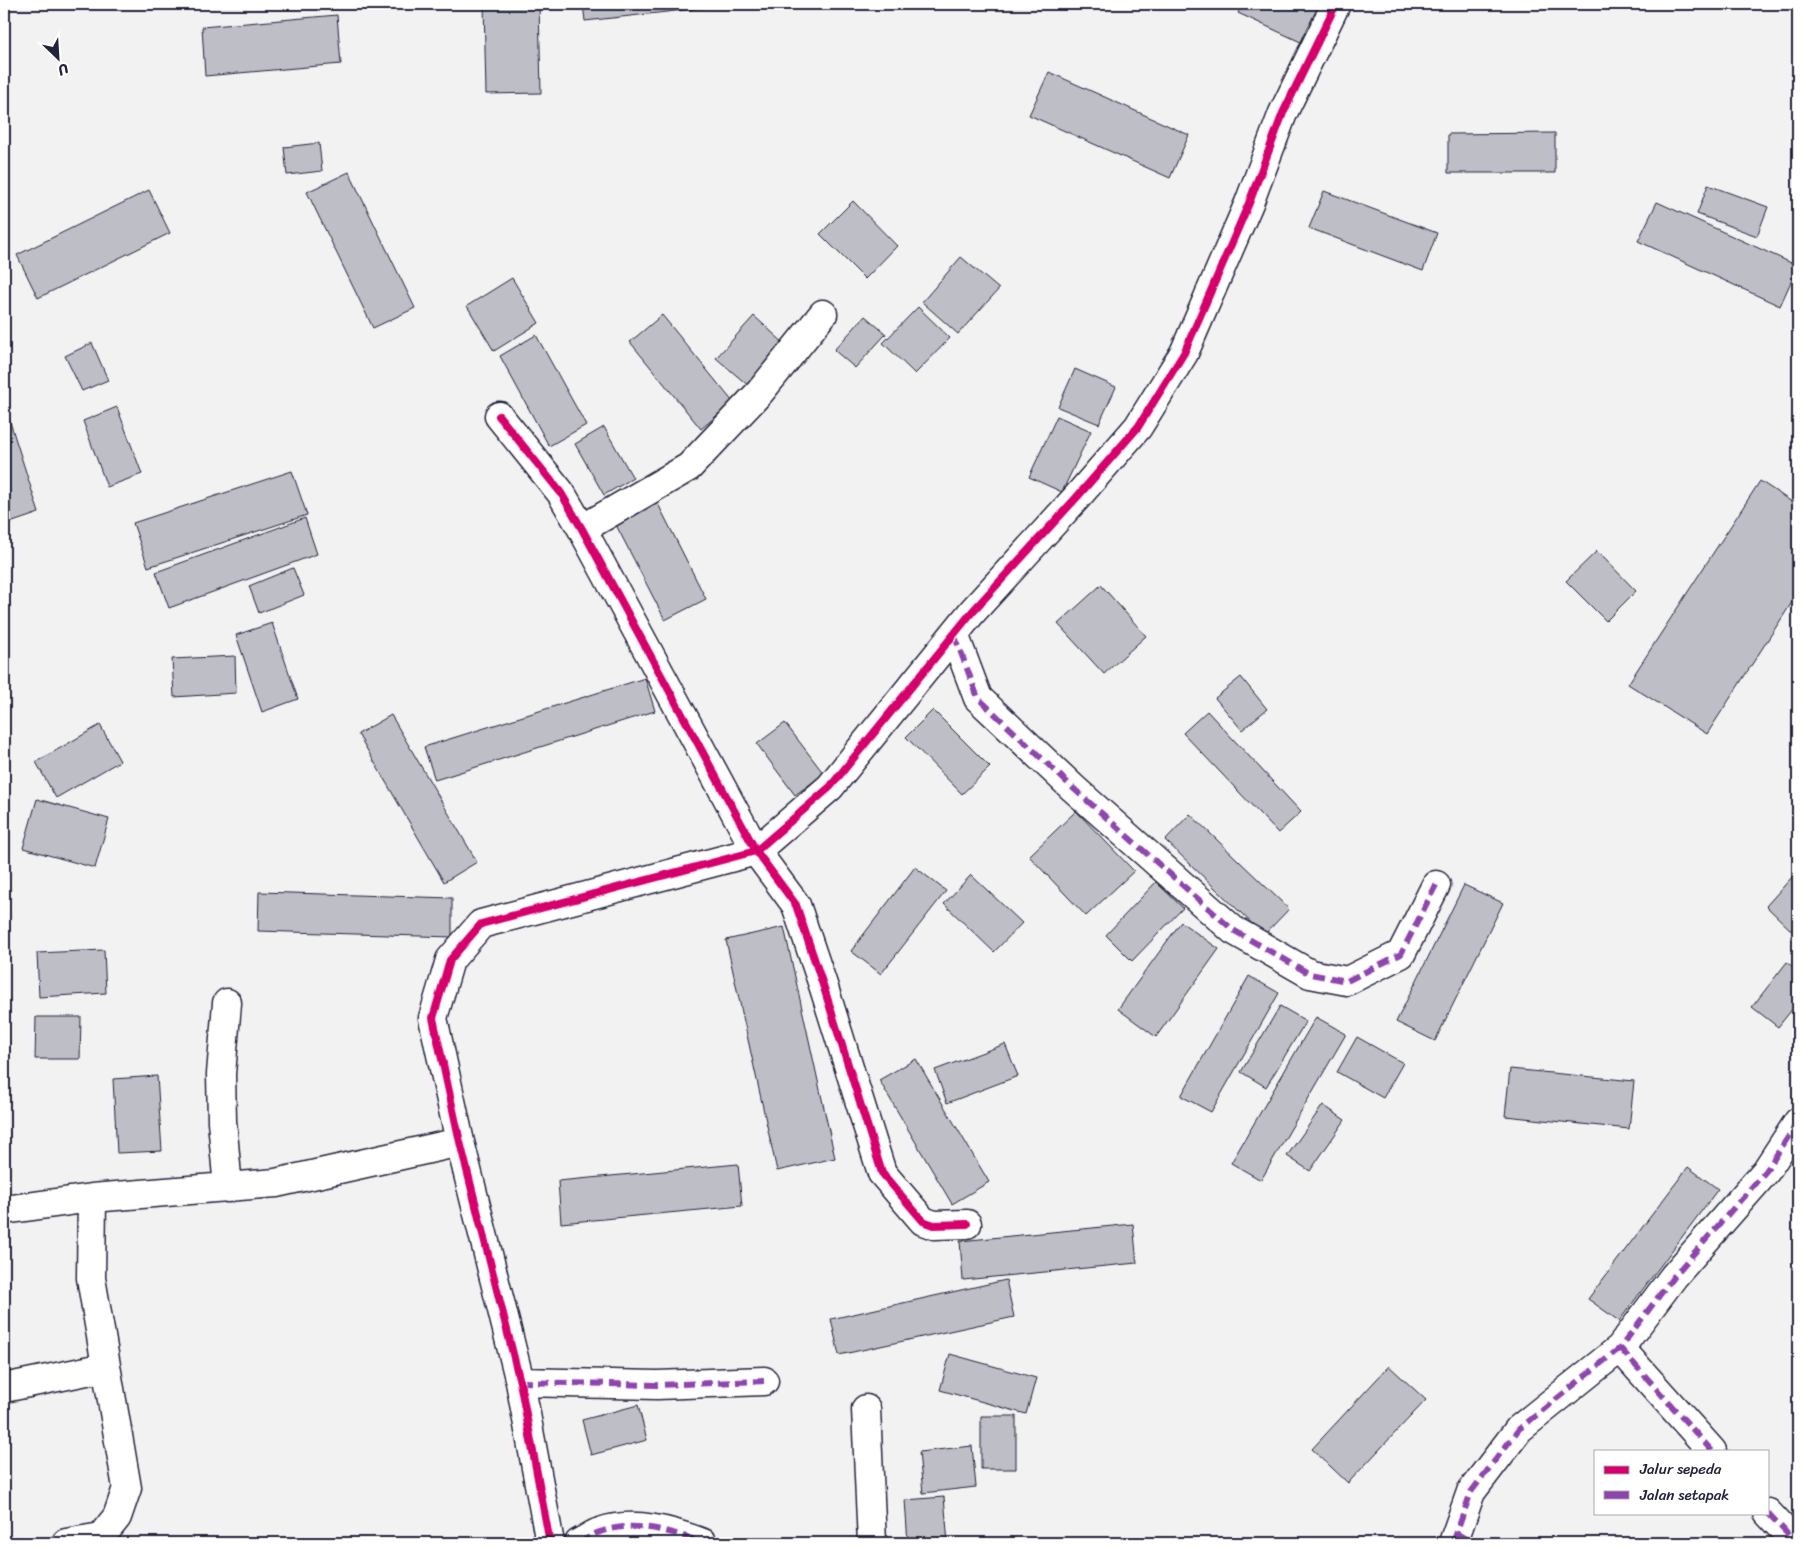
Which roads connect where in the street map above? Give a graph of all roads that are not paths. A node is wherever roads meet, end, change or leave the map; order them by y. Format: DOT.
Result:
graph roads {
  1 [pos="1336,4"];
  2 [pos="824,314"];
  3 [pos="499,416"];
  4 [pos="582,529"];
  5 [pos="954,634"];
  6 [pos="756,851"];
  7 [pos="1436,885"];
  8 [pos="227,1003"];
  9 [pos="1798,1122"];
  10 [pos="460,1142"];
  11 [pos="228,1188"];
  12 [pos="92,1198"];
  13 [pos="4,1210"];
  14 [pos="967,1224"];
  15 [pos="1620,1348"];
  16 [pos="106,1368"];
  17 [pos="764,1381"];
  18 [pos="520,1382"];
  19 [pos="4,1388"];
  20 [pos="866,1409"];
  21 [pos="1711,1450"];
  22 [pos="1769,1514"];
  23 [pos="1460,1540"];
  24 [pos="66,1543"];
  25 [pos="550,1543"];
  26 [pos="580,1543"];
  27 [pos="703,1543"];
  28 [pos="872,1543"];
  29 [pos="1796,1543"];
  1 -- 5 [label="street"];
  2 -- 4 [label="street"];
  3 -- 4 [label="street"];
  4 -- 6 [label="street"];
  5 -- 6 [label="street"];
  5 -- 7 [label="street"];
  6 -- 10 [label="street"];
  6 -- 14 [label="street"];
  8 -- 11 [label="street"];
  9 -- 15 [label="street"];
  10 -- 11 [label="street"];
  10 -- 18 [label="street"];
  11 -- 12 [label="street"];
  12 -- 13 [label="street"];
  12 -- 16 [label="street"];
  15 -- 21 [label="street"];
  15 -- 23 [label="street"];
  16 -- 19 [label="street"];
  16 -- 24 [label="street"];
  17 -- 18 [label="street"];
  18 -- 25 [label="street"];
  20 -- 28 [label="street"];
  22 -- 29 [label="street"];
  26 -- 27 [label="street"];
}
